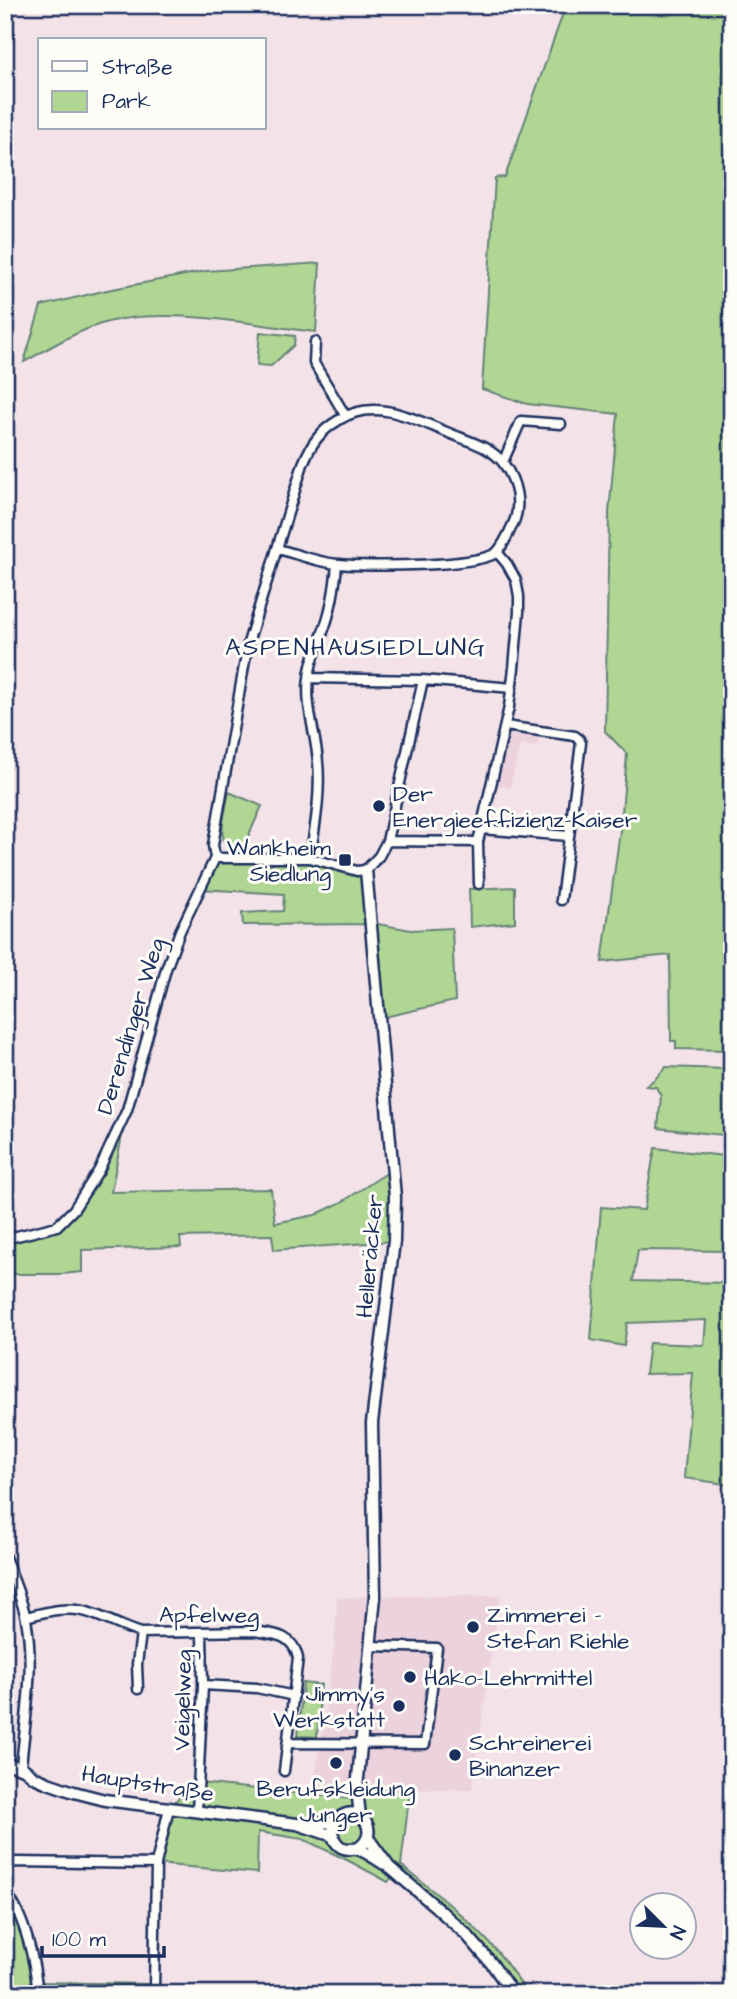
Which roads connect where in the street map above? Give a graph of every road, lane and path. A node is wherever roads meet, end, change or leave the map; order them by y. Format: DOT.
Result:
graph roads {
  1 [pos="315,342"];
  2 [pos="345,415"];
  3 [pos="561,424"];
  4 [pos="503,462"];
  5 [pos="278,549"];
  6 [pos="497,552"];
  7 [pos="337,564"];
  8 [pos="309,678"];
  9 [pos="423,680"];
  10 [pos="512,688"];
  11 [pos="505,726"];
  12 [pos="481,828"];
  13 [pos="569,836"];
  14 [pos="387,841"];
  15 [pos="478,842"];
  16 [pos="215,858"];
  17 [pos="310,858"];
  18 [pos="366,870"];
  19 [pos="479,884"];
  20 [pos="561,900"];
  21 [pos="5,1239"];
  22 [pos="5,1557"];
  23 [pos="26,1617"];
  24 [pos="141,1633"];
  25 [pos="202,1633"];
  26 [pos="371,1646"];
  27 [pos="203,1685"];
  28 [pos="138,1689"];
  29 [pos="294,1696"];
  30 [pos="288,1743"];
  31 [pos="360,1744"];
  32 [pos="5,1763"];
  33 [pos="20,1768"];
  34 [pos="284,1772"];
  35 [pos="357,1789"];
  36 [pos="169,1808"];
  37 [pos="197,1811"];
  38 [pos="346,1814"];
  39 [pos="360,1816"];
  40 [pos="335,1822"];
  41 [pos="297,1824"];
  42 [pos="333,1836"];
  43 [pos="368,1838"];
  44 [pos="357,1849"];
  45 [pos="5,1864"];
  46 [pos="156,1864"];
  47 [pos="389,1867"];
  48 [pos="5,1891"];
  49 [pos="38,1994"];
  50 [pos="154,1994"];
  51 [pos="513,1994"];
  1 -- 2 [label="street"];
  2 -- 4 [label="street"];
  2 -- 5 [label="street"];
  3 -- 4 [label="street"];
  4 -- 6 [label="street"];
  5 -- 7 [label="street"];
  5 -- 16 [label="street"];
  6 -- 7 [label="street"];
  6 -- 10 [label="street"];
  7 -- 8 [label="street"];
  8 -- 9 [label="street"];
  8 -- 17 [label="street"];
  9 -- 10 [label="street"];
  9 -- 14 [label="street"];
  10 -- 11 [label="street"];
  11 -- 12 [label="street"];
  11 -- 13 [label="street"];
  12 -- 13 [label="street"];
  12 -- 15 [label="street"];
  13 -- 20 [label="street"];
  14 -- 15 [label="street"];
  14 -- 18 [label="street"];
  15 -- 19 [label="street"];
  16 -- 17 [label="street"];
  16 -- 21 [label="street, Derendinger Weg"];
  17 -- 18 [label="street"];
  18 -- 26 [label="street, Helleräcker"];
  22 -- 23 [label="street"];
  23 -- 24 [label="street, Apfelweg"];
  23 -- 33 [label="street"];
  24 -- 25 [label="street, Apfelweg"];
  24 -- 28 [label="street"];
  25 -- 27 [label="street, Veigelweg"];
  25 -- 29 [label="street, Apfelweg"];
  26 -- 31 [label="street, Helleräcker"];
  26 -- 31 [label="street"];
  27 -- 29 [label="street"];
  27 -- 37 [label="street, Veigelweg"];
  29 -- 30 [label="street, Apfelweg"];
  30 -- 31 [label="street"];
  30 -- 34 [label="street, Apfelweg"];
  31 -- 35 [label="street, Helleräcker"];
  32 -- 33 [label="street, Hauptstraße"];
  33 -- 36 [label="street, Hauptstraße"];
  35 -- 38 [label="street, Helleräcker"];
  35 -- 39 [label="street, Helleräcker"];
  36 -- 37 [label="street, Hauptstraße"];
  36 -- 46 [label="street"];
  37 -- 41 [label="street, Hauptstraße"];
  38 -- 39 [label="street"];
  38 -- 40 [label="street"];
  39 -- 43 [label="street"];
  40 -- 41 [label="street"];
  40 -- 42 [label="street"];
  41 -- 42 [label="street"];
  42 -- 44 [label="street"];
  43 -- 44 [label="street"];
  43 -- 47 [label="street"];
  44 -- 47 [label="street"];
  45 -- 46 [label="street"];
  46 -- 50 [label="street"];
  47 -- 51 [label="street"];
  48 -- 49 [label="street"];
}
